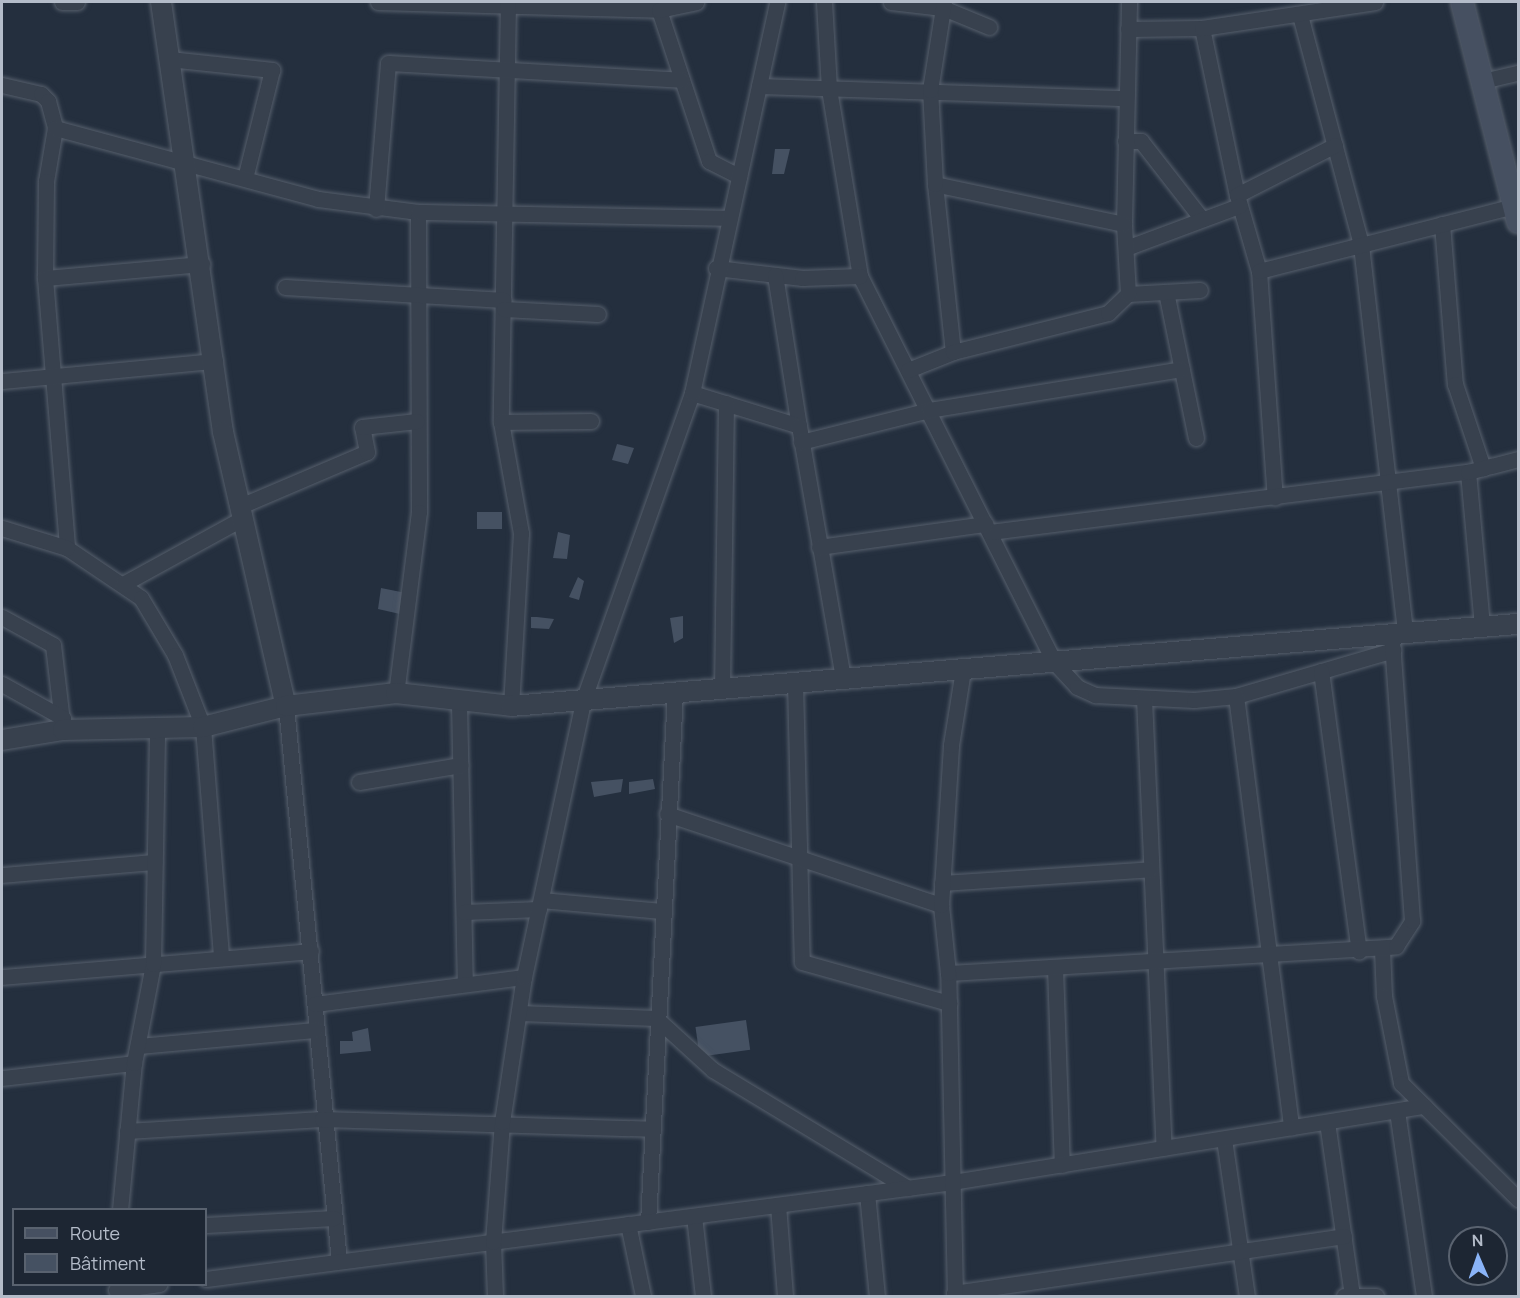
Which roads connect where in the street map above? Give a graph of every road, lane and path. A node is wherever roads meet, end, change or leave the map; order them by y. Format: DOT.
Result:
graph roads {
  1 [pos="62,2"];
  2 [pos="76,2"];
  3 [pos="161,2"];
  4 [pos="378,2"];
  5 [pos="696,2"];
  6 [pos="777,2"];
  7 [pos="824,2"];
  8 [pos="891,2"];
  9 [pos="1129,2"];
  10 [pos="1375,2"];
  11 [pos="1462,2"];
  12 [pos="508,4"];
  13 [pos="943,5"];
  14 [pos="659,10"];
  15 [pos="1300,15"];
  16 [pos="989,27"];
  17 [pos="1202,28"];
  18 [pos="1128,29"];
  19 [pos="169,59"];
  20 [pos="506,68"];
  21 [pos="1518,73"];
  22 [pos="682,80"];
  23 [pos="1482,81"];
  24 [pos="2,85"];
  25 [pos="759,86"];
  26 [pos="828,89"];
  27 [pos="930,90"];
  28 [pos="1126,98"];
  29 [pos="55,128"];
  30 [pos="1125,141"];
  31 [pos="1335,145"];
  32 [pos="186,163"];
  33 [pos="1511,165"];
  34 [pos="739,176"];
  35 [pos="245,178"];
  36 [pos="935,184"];
  37 [pos="1238,200"];
  38 [pos="375,209"];
  39 [pos="504,209"];
  40 [pos="418,212"];
  41 [pos="1516,214"];
  42 [pos="728,218"];
  43 [pos="1202,219"];
  44 [pos="1124,224"];
  45 [pos="1442,224"];
  46 [pos="1361,245"];
  47 [pos="1126,248"];
  48 [pos="202,264"];
  49 [pos="716,268"];
  50 [pos="1259,271"];
  51 [pos="775,275"];
  52 [pos="860,276"];
  53 [pos="45,278"];
  54 [pos="285,287"];
  55 [pos="1200,290"];
  56 [pos="1166,292"];
  57 [pos="1128,294"];
  58 [pos="415,298"];
  59 [pos="504,304"];
  60 [pos="598,314"];
  61 [pos="953,352"];
  62 [pos="215,362"];
  63 [pos="1182,369"];
  64 [pos="908,370"];
  65 [pos="52,377"];
  66 [pos="2,381"];
  67 [pos="692,393"];
  68 [pos="726,403"];
  69 [pos="929,410"];
  70 [pos="417,421"];
  71 [pos="591,421"];
  72 [pos="501,422"];
  73 [pos="800,434"];
  74 [pos="1196,438"];
  75 [pos="1518,459"];
  76 [pos="1476,470"];
  77 [pos="1389,482"];
  78 [pos="1275,496"];
  79 [pos="240,513"];
  80 [pos="2,528"];
  81 [pos="988,528"];
  82 [pos="819,547"];
  83 [pos="67,548"];
  84 [pos="123,584"];
  85 [pos="2,617"];
  86 [pos="1518,624"];
  87 [pos="1482,627"];
  88 [pos="1397,640"];
  89 [pos="1054,662"];
  90 [pos="963,670"];
  91 [pos="1321,671"];
  92 [pos="843,679"];
  93 [pos="795,683"];
  94 [pos="2,684"];
  95 [pos="723,689"];
  96 [pos="396,693"];
  97 [pos="675,693"];
  98 [pos="1236,696"];
  99 [pos="1144,698"];
  100 [pos="583,701"];
  101 [pos="459,703"];
  102 [pos="286,706"];
  103 [pos="511,706"];
  104 [pos="63,724"];
  105 [pos="203,728"];
  106 [pos="157,730"];
  107 [pos="2,740"];
  108 [pos="461,765"];
  109 [pos="359,782"];
  110 [pos="667,814"];
  111 [pos="803,859"];
  112 [pos="154,862"];
  113 [pos="1151,869"];
  114 [pos="2,875"];
  115 [pos="942,883"];
  116 [pos="540,905"];
  117 [pos="941,905"];
  118 [pos="662,911"];
  119 [pos="464,912"];
  120 [pos="1382,949"];
  121 [pos="311,951"];
  122 [pos="1359,951"];
  123 [pos="1269,957"];
  124 [pos="221,958"];
  125 [pos="1155,963"];
  126 [pos="153,964"];
  127 [pos="1055,968"];
  128 [pos="948,973"];
  129 [pos="2,977"];
  130 [pos="524,977"];
  131 [pos="465,984"];
  132 [pos="950,1003"];
  133 [pos="315,1004"];
  134 [pos="519,1013"];
  135 [pos="656,1018"];
  136 [pos="315,1030"];
  137 [pos="138,1046"];
  138 [pos="134,1063"];
  139 [pos="2,1078"];
  140 [pos="1425,1106"];
  141 [pos="1397,1111"];
  142 [pos="322,1119"];
  143 [pos="502,1122"];
  144 [pos="1327,1122"];
  145 [pos="1291,1128"];
  146 [pos="651,1129"];
  147 [pos="126,1131"];
  148 [pos="1224,1138"];
  149 [pos="1164,1148"];
  150 [pos="1062,1165"];
  151 [pos="954,1182"];
  152 [pos="908,1188"];
  153 [pos="867,1193"];
  154 [pos="1518,1199"];
  155 [pos="778,1205"];
  156 [pos="120,1208"];
  157 [pos="694,1216"];
  158 [pos="334,1218"];
  159 [pos="648,1222"];
  160 [pos="628,1224"];
  161 [pos="207,1225"];
  162 [pos="1344,1236"];
  163 [pos="493,1242"];
  164 [pos="1240,1251"];
  165 [pos="339,1261"];
  166 [pos="207,1279"];
  167 [pos="145,1286"];
  168 [pos="116,1290"];
  169 [pos="954,1295"];
  170 [pos="495,1296"];
  171 [pos="643,1296"];
  172 [pos="704,1296"];
  173 [pos="785,1296"];
  174 [pos="878,1296"];
  175 [pos="1247,1296"];
  176 [pos="1349,1296"];
  177 [pos="1376,1296"];
  178 [pos="1424,1296"];
  1 -- 2 [label="street"];
  3 -- 19 [label="street"];
  4 -- 12 [label="street"];
  5 -- 14 [label="street"];
  6 -- 25 [label="street"];
  7 -- 26 [label="street"];
  8 -- 13 [label="street"];
  9 -- 18 [label="street"];
  10 -- 15 [label="street"];
  11 -- 23 [label="main road"];
  12 -- 14 [label="street"];
  12 -- 20 [label="street"];
  13 -- 16 [label="street"];
  13 -- 27 [label="street"];
  14 -- 22 [label="street"];
  15 -- 17 [label="street"];
  15 -- 31 [label="street"];
  17 -- 18 [label="street"];
  17 -- 37 [label="street"];
  18 -- 28 [label="street"];
  19 -- 32 [label="street"];
  19 -- 35 [label="street"];
  20 -- 22 [label="street"];
  20 -- 38 [label="street"];
  20 -- 39 [label="street"];
  21 -- 23 [label="street"];
  22 -- 34 [label="street"];
  23 -- 33 [label="main road"];
  24 -- 29 [label="street"];
  25 -- 26 [label="street"];
  25 -- 34 [label="street"];
  26 -- 27 [label="street"];
  26 -- 52 [label="street"];
  27 -- 28 [label="street"];
  27 -- 36 [label="street"];
  28 -- 30 [label="street"];
  29 -- 32 [label="street"];
  29 -- 53 [label="street"];
  30 -- 43 [label="street"];
  30 -- 44 [label="street"];
  31 -- 37 [label="street"];
  31 -- 46 [label="street"];
  32 -- 35 [label="street"];
  32 -- 48 [label="street"];
  33 -- 41 [label="main road"];
  34 -- 42 [label="street"];
  35 -- 38 [label="street"];
  36 -- 44 [label="street"];
  36 -- 61 [label="street"];
  37 -- 43 [label="street"];
  37 -- 50 [label="street"];
  38 -- 40 [label="street"];
  39 -- 40 [label="street"];
  39 -- 42 [label="street"];
  39 -- 59 [label="street"];
  40 -- 58 [label="street"];
  41 -- 45 [label="street"];
  42 -- 49 [label="street"];
  43 -- 47 [label="street"];
  44 -- 47 [label="street"];
  45 -- 46 [label="street"];
  45 -- 76 [label="street"];
  46 -- 50 [label="street"];
  46 -- 77 [label="street"];
  47 -- 57 [label="street"];
  48 -- 53 [label="street"];
  48 -- 62 [label="street"];
  49 -- 51 [label="street"];
  49 -- 67 [label="street"];
  50 -- 78 [label="street"];
  51 -- 52 [label="street"];
  51 -- 73 [label="street"];
  52 -- 64 [label="street"];
  53 -- 65 [label="street"];
  54 -- 58 [label="street"];
  55 -- 56 [label="street"];
  56 -- 57 [label="street"];
  56 -- 63 [label="street"];
  57 -- 61 [label="street"];
  58 -- 59 [label="street"];
  58 -- 70 [label="street"];
  59 -- 60 [label="street"];
  59 -- 72 [label="street"];
  61 -- 64 [label="street"];
  62 -- 65 [label="street"];
  62 -- 79 [label="street"];
  63 -- 69 [label="street"];
  63 -- 74 [label="street"];
  64 -- 69 [label="street"];
  65 -- 66 [label="street"];
  65 -- 83 [label="street"];
  67 -- 68 [label="street"];
  67 -- 100 [label="street"];
  68 -- 73 [label="street"];
  68 -- 95 [label="street"];
  69 -- 73 [label="street"];
  69 -- 81 [label="street"];
  70 -- 79 [label="street"];
  70 -- 96 [label="street"];
  71 -- 72 [label="street"];
  72 -- 103 [label="street"];
  73 -- 82 [label="street"];
  75 -- 76 [label="street"];
  76 -- 77 [label="street"];
  76 -- 87 [label="street"];
  77 -- 78 [label="street"];
  77 -- 88 [label="street"];
  78 -- 81 [label="street"];
  79 -- 84 [label="street"];
  79 -- 102 [label="street"];
  80 -- 83 [label="street"];
  81 -- 82 [label="street"];
  81 -- 89 [label="street"];
  82 -- 92 [label="street"];
  83 -- 84 [label="street"];
  84 -- 105 [label="street"];
  85 -- 104 [label="street"];
  86 -- 87 [label="street"];
  87 -- 88 [label="street"];
  88 -- 89 [label="street"];
  88 -- 91 [label="street"];
  88 -- 120 [label="street"];
  89 -- 90 [label="street"];
  89 -- 99 [label="street"];
  90 -- 92 [label="street"];
  90 -- 115 [label="street"];
  91 -- 98 [label="street"];
  91 -- 122 [label="street"];
  92 -- 93 [label="street"];
  93 -- 95 [label="street"];
  93 -- 111 [label="street"];
  94 -- 104 [label="street"];
  95 -- 97 [label="street"];
  96 -- 101 [label="street"];
  96 -- 102 [label="street"];
  97 -- 100 [label="street"];
  97 -- 110 [label="street"];
  98 -- 99 [label="street"];
  98 -- 123 [label="street"];
  99 -- 113 [label="street"];
  100 -- 103 [label="street"];
  100 -- 116 [label="street"];
  101 -- 103 [label="street"];
  101 -- 108 [label="street"];
  102 -- 105 [label="street"];
  102 -- 121 [label="street"];
  104 -- 106 [label="street"];
  104 -- 107 [label="street"];
  105 -- 106 [label="street"];
  105 -- 124 [label="street"];
  106 -- 112 [label="street"];
  108 -- 109 [label="street"];
  108 -- 119 [label="street"];
  110 -- 111 [label="street"];
  110 -- 118 [label="street"];
  111 -- 117 [label="street"];
  111 -- 132 [label="street"];
  112 -- 114 [label="street"];
  112 -- 126 [label="street"];
  113 -- 115 [label="street"];
  113 -- 125 [label="street"];
  115 -- 117 [label="street"];
  116 -- 118 [label="street"];
  116 -- 119 [label="street"];
  116 -- 130 [label="street"];
  117 -- 128 [label="street"];
  118 -- 135 [label="street"];
  119 -- 131 [label="street"];
  120 -- 122 [label="street"];
  120 -- 140 [label="street"];
  121 -- 124 [label="street"];
  121 -- 133 [label="street"];
  122 -- 123 [label="street"];
  123 -- 125 [label="street"];
  123 -- 145 [label="street"];
  124 -- 126 [label="street"];
  125 -- 127 [label="street"];
  125 -- 149 [label="street"];
  126 -- 129 [label="street"];
  126 -- 137 [label="street"];
  127 -- 128 [label="street"];
  127 -- 150 [label="street"];
  128 -- 132 [label="street"];
  130 -- 131 [label="street"];
  130 -- 134 [label="street"];
  131 -- 133 [label="street"];
  132 -- 151 [label="street"];
  133 -- 136 [label="street"];
  134 -- 135 [label="street"];
  134 -- 143 [label="street"];
  135 -- 146 [label="street"];
  135 -- 152 [label="street"];
  136 -- 137 [label="street"];
  136 -- 142 [label="street"];
  137 -- 138 [label="street"];
  138 -- 139 [label="street"];
  138 -- 147 [label="street"];
  140 -- 141 [label="street"];
  140 -- 154 [label="street"];
  141 -- 144 [label="street"];
  141 -- 178 [label="street"];
  142 -- 143 [label="street"];
  142 -- 147 [label="street"];
  142 -- 158 [label="street"];
  143 -- 146 [label="street"];
  143 -- 163 [label="street"];
  144 -- 145 [label="street"];
  144 -- 162 [label="street"];
  145 -- 148 [label="street"];
  146 -- 159 [label="street"];
  147 -- 156 [label="street"];
  148 -- 149 [label="street"];
  148 -- 164 [label="street"];
  149 -- 150 [label="street"];
  150 -- 151 [label="street"];
  151 -- 152 [label="street"];
  151 -- 169 [label="street"];
  152 -- 153 [label="street"];
  153 -- 155 [label="street"];
  153 -- 174 [label="street"];
  155 -- 157 [label="street"];
  155 -- 173 [label="street"];
  157 -- 159 [label="street"];
  157 -- 172 [label="street"];
  158 -- 161 [label="street"];
  158 -- 165 [label="street"];
  159 -- 160 [label="street"];
  160 -- 163 [label="street"];
  160 -- 171 [label="street"];
  162 -- 164 [label="street"];
  162 -- 176 [label="street"];
  163 -- 165 [label="street"];
  163 -- 170 [label="street"];
  164 -- 169 [label="street"];
  164 -- 175 [label="street"];
  165 -- 166 [label="street"];
  167 -- 168 [label="street"];
  176 -- 177 [label="street"];
}
